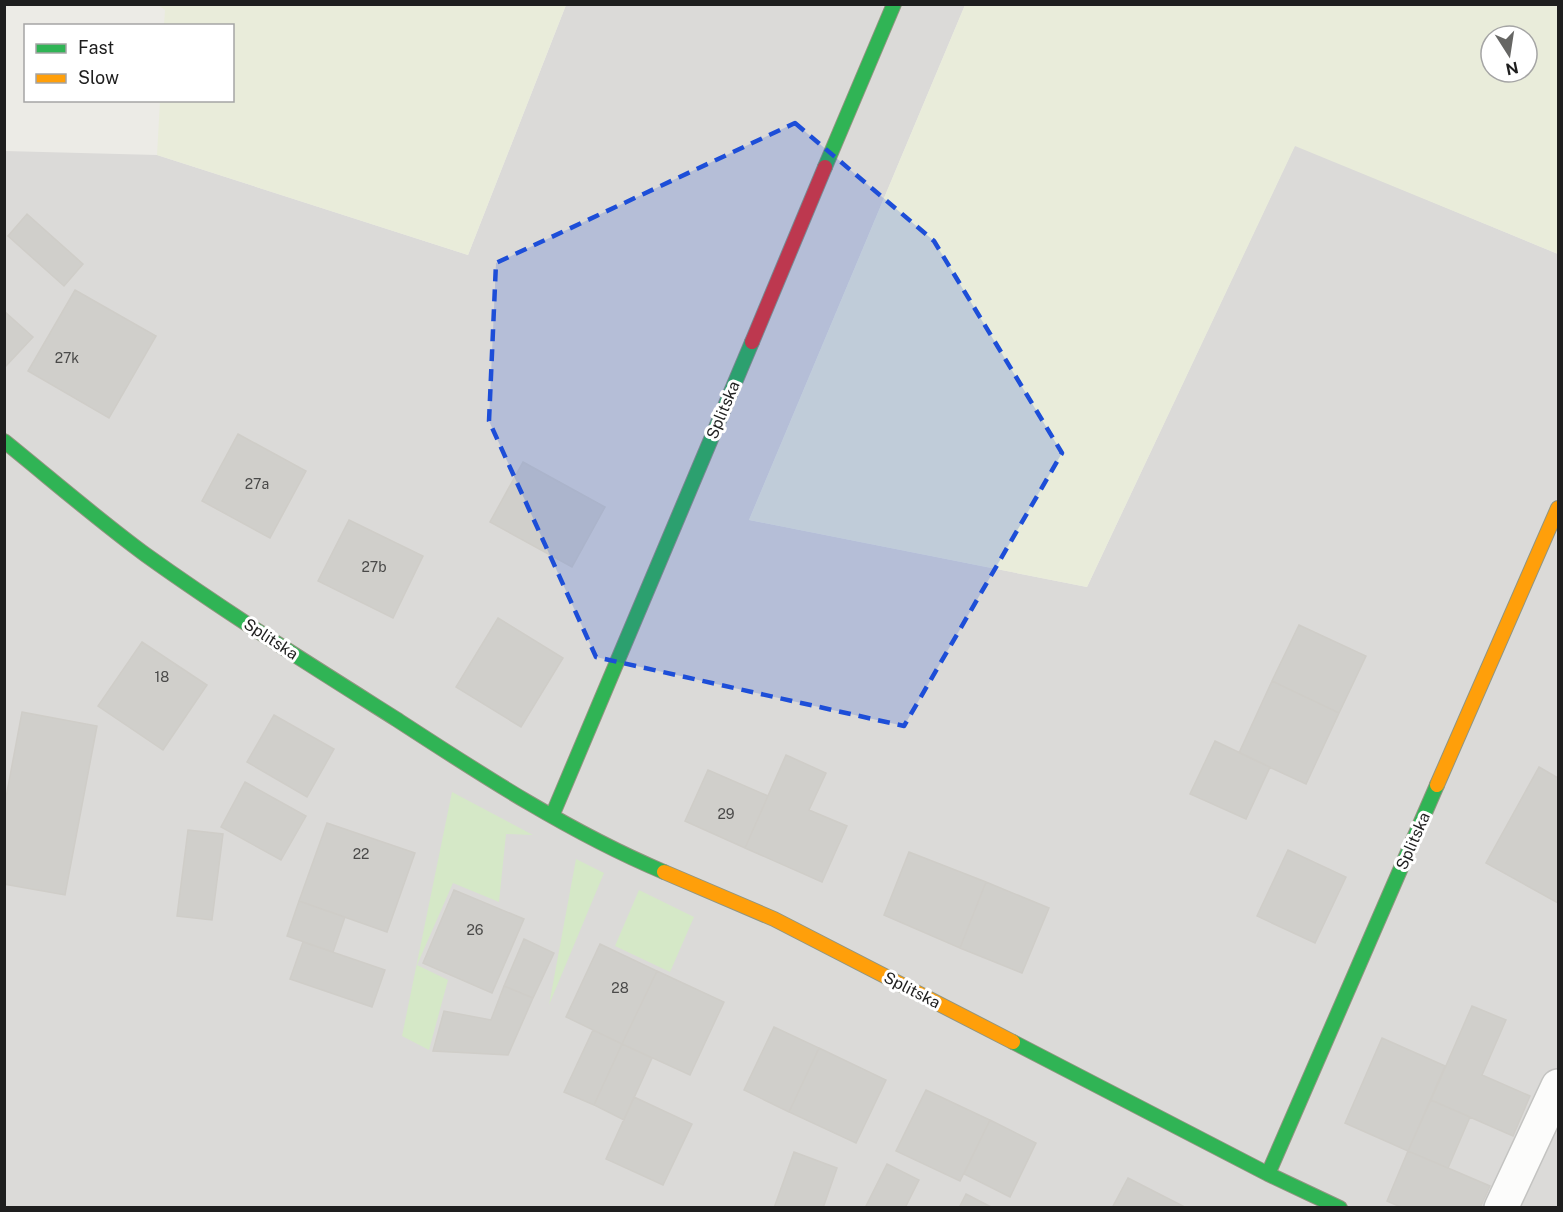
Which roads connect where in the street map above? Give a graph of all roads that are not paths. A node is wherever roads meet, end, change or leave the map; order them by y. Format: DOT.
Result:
graph roads {
  1 [pos="894,4"];
  2 [pos="4,441"];
  3 [pos="1558,508"];
  4 [pos="552,816"];
  5 [pos="1558,1086"];
  6 [pos="1268,1174"];
  7 [pos="1340,1208"];
  8 [pos="1501,1208"];
  1 -- 4 [label="street, Splitska"];
  2 -- 4 [label="street, Splitska"];
  3 -- 6 [label="street, Splitska"];
  4 -- 6 [label="street, Splitska"];
  5 -- 8 [label="street"];
  6 -- 7 [label="street, Splitska"];
}
